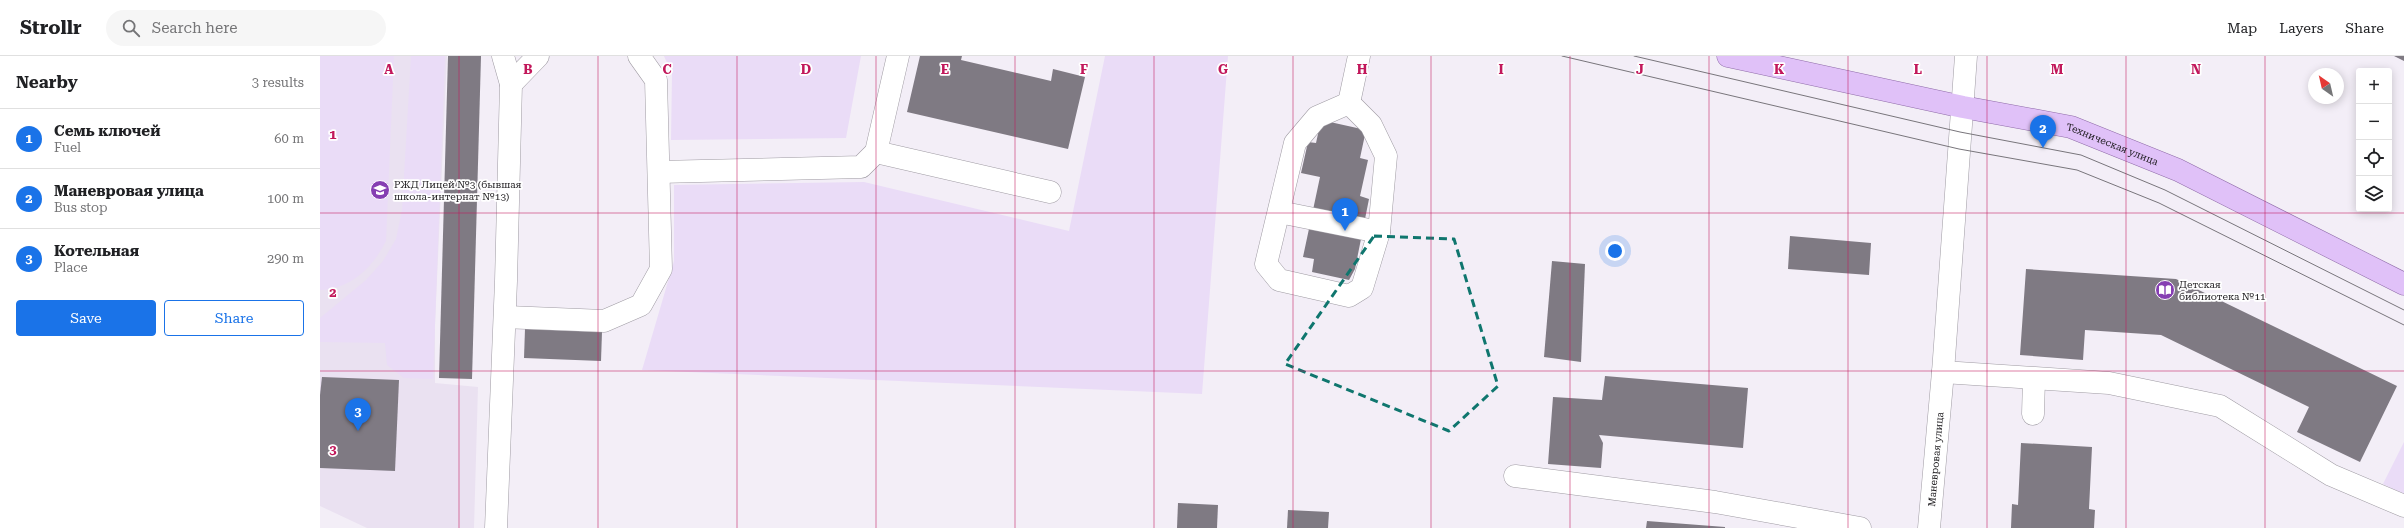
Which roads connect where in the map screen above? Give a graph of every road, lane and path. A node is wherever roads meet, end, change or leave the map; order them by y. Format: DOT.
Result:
graph roads {
  1 [pos="503,56"];
  2 [pos="538,56"];
  3 [pos="639,56"];
  4 [pos="898,56"];
  5 [pos="1359,56"];
  6 [pos="1728,56"];
  7 [pos="1966,56"];
  8 [pos="511,84"];
  9 [pos="1349,103"];
  10 [pos="1962,107"];
  11 [pos="876,152"];
  12 [pos="659,172"];
  13 [pos="1050,192"];
  14 [pos="1279,212"];
  15 [pos="1379,232"];
  16 [pos="2404,284"];
  17 [pos="505,317"];
  18 [pos="1943,372"];
  19 [pos="2034,379"];
  20 [pos="2033,414"];
  21 [pos="1515,476"];
  22 [pos="2404,506"];
  23 [pos="496,528"];
  24 [pos="1860,528"];
  25 [pos="1929,528"];
  1 -- 8 [label="street"];
  2 -- 8 [label="street"];
  3 -- 12 [label="street"];
  4 -- 11 [label="street"];
  5 -- 9 [label="street"];
  6 -- 10 [label="main road, Техническая улица"];
  7 -- 10 [label="street, Маневровая улица"];
  8 -- 17 [label="street"];
  9 -- 14 [label="street"];
  9 -- 15 [label="street"];
  10 -- 16 [label="main road, Техническая улица"];
  10 -- 18 [label="street, Маневровая улица"];
  11 -- 12 [label="street"];
  11 -- 13 [label="street"];
  12 -- 17 [label="street"];
  14 -- 15 [label="street"];
  14 -- 15 [label="street"];
  17 -- 23 [label="street"];
  18 -- 19 [label="street"];
  18 -- 25 [label="street, Маневровая улица"];
  19 -- 20 [label="street"];
  19 -- 22 [label="street"];
  21 -- 24 [label="street"];
}
